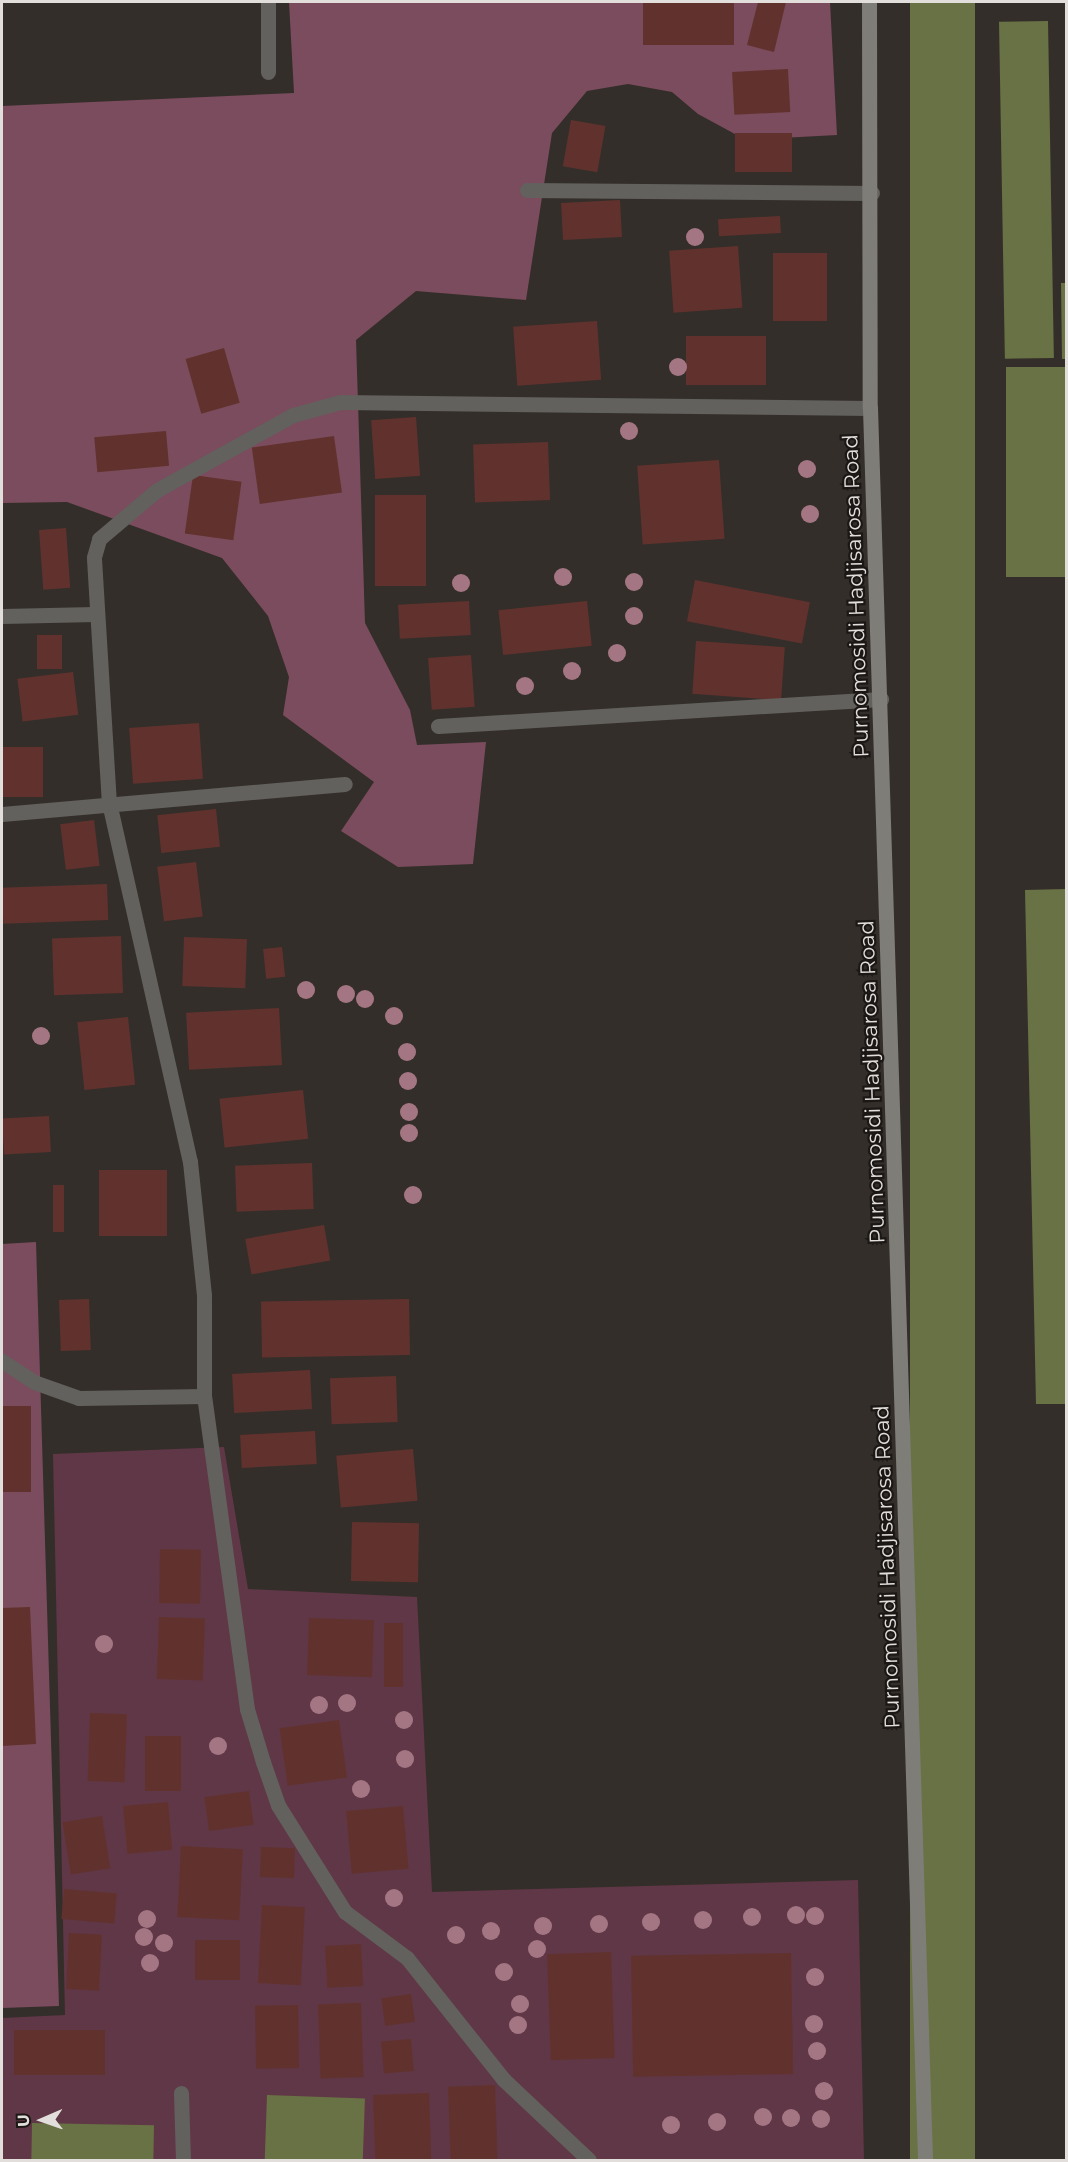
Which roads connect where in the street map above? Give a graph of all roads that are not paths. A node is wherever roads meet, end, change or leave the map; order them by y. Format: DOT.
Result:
graph roads {
  1 [pos="268,2"];
  2 [pos="869,2"];
  3 [pos="268,72"];
  4 [pos="526,190"];
  5 [pos="872,193"];
  6 [pos="870,408"];
  7 [pos="94,614"];
  8 [pos="2,616"];
  9 [pos="880,699"];
  10 [pos="438,726"];
  11 [pos="345,784"];
  12 [pos="109,804"];
  13 [pos="2,814"];
  14 [pos="2,1361"];
  15 [pos="204,1396"];
  16 [pos="181,2093"];
  17 [pos="183,2160"];
  18 [pos="589,2160"];
  19 [pos="925,2160"];
  1 -- 3 [label="street"];
  2 -- 5 [label="street, Purnomosidi Hadjisarosa Road"];
  4 -- 5 [label="street"];
  5 -- 6 [label="street, Purnomosidi Hadjisarosa Road"];
  6 -- 7 [label="street"];
  6 -- 9 [label="street, Purnomosidi Hadjisarosa Road"];
  7 -- 8 [label="street"];
  7 -- 12 [label="street"];
  9 -- 10 [label="street"];
  9 -- 19 [label="street, Purnomosidi Hadjisarosa Road"];
  11 -- 12 [label="street"];
  12 -- 13 [label="street"];
  12 -- 15 [label="street"];
  14 -- 15 [label="street"];
  15 -- 18 [label="street"];
  16 -- 17 [label="street"];
}
